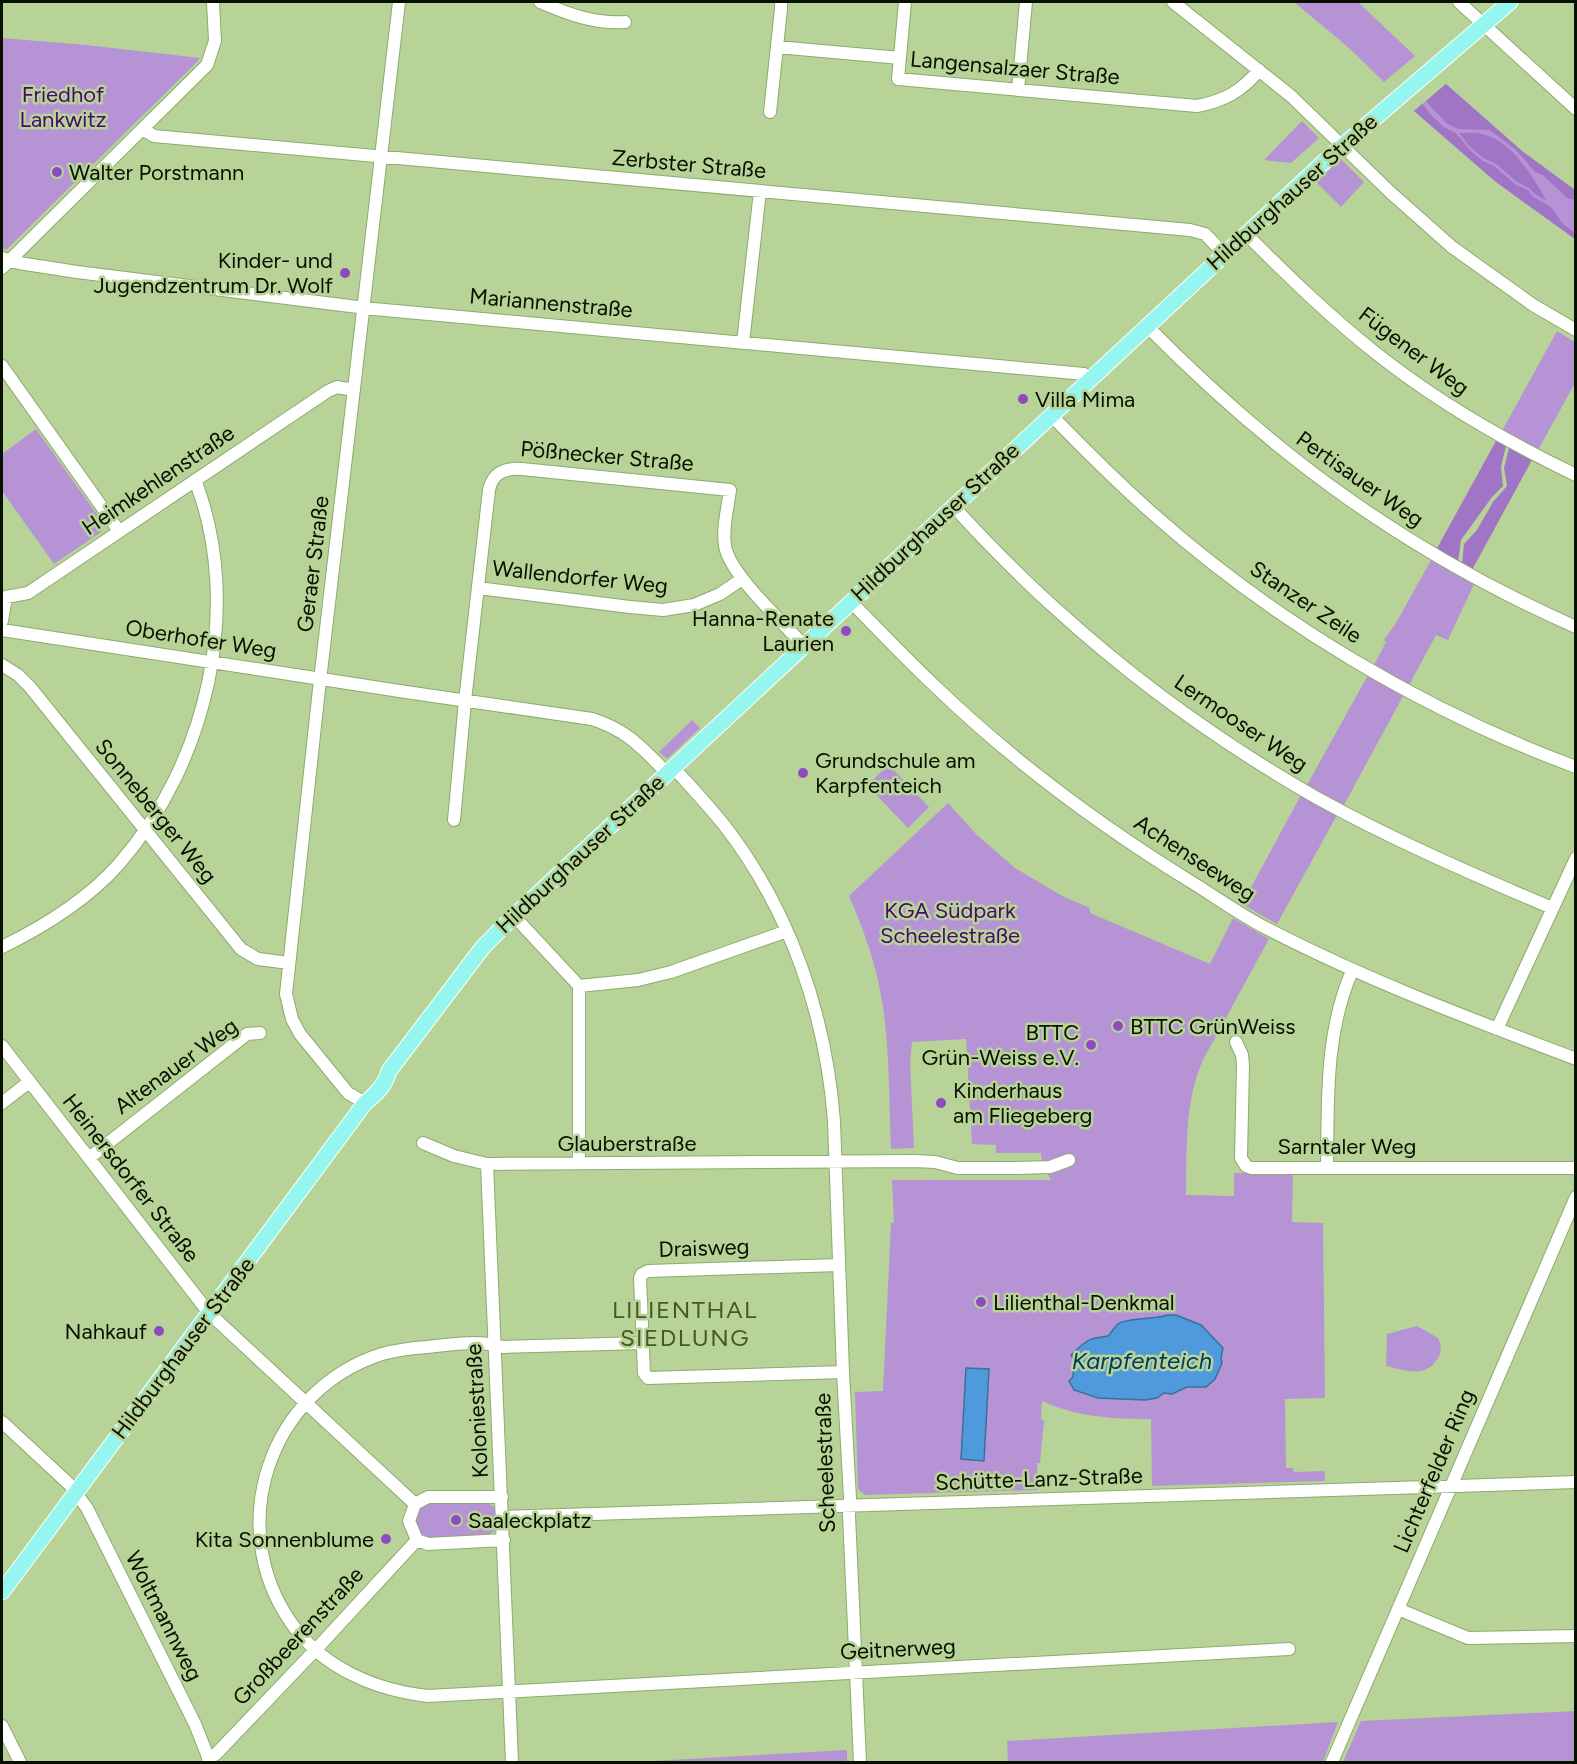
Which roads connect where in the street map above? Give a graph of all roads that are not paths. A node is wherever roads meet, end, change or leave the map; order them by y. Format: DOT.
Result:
graph roads {
  1 [pos="213,2"];
  2 [pos="399,2"];
  3 [pos="540,2"];
  4 [pos="781,2"];
  5 [pos="905,2"];
  6 [pos="1026,2"];
  7 [pos="1173,2"];
  8 [pos="1459,2"];
  9 [pos="1510,2"];
  10 [pos="625,22"];
  11 [pos="1483,25"];
  12 [pos="777,47"];
  13 [pos="900,58"];
  14 [pos="1259,70"];
  15 [pos="1018,90"];
  16 [pos="1575,109"];
  17 [pos="770,112"];
  18 [pos="144,130"];
  19 [pos="1341,146"];
  20 [pos="381,156"];
  21 [pos="760,192"];
  22 [pos="1246,234"];
  23 [pos="1224,254"];
  24 [pos="4,263"];
  25 [pos="363,308"];
  26 [pos="1147,326"];
  27 [pos="1575,330"];
  28 [pos="743,343"];
  29 [pos="2,366"];
  30 [pos="1089,379"];
  31 [pos="354,390"];
  32 [pos="1051,415"];
  33 [pos="1575,475"];
  34 [pos="195,480"];
  35 [pos="953,506"];
  36 [pos="119,531"];
  37 [pos="742,579"];
  38 [pos="478,588"];
  39 [pos="4,595"];
  40 [pos="850,601"];
  41 [pos="2,621"];
  42 [pos="1575,627"];
  43 [pos="2,630"];
  44 [pos="803,645"];
  45 [pos="212,662"];
  46 [pos="2,665"];
  47 [pos="321,678"];
  48 [pos="465,701"];
  49 [pos="1575,767"];
  50 [pos="670,770"];
  51 [pos="454,820"];
  52 [pos="145,831"];
  53 [pos="1575,858"];
  54 [pos="1552,908"];
  55 [pos="514,916"];
  56 [pos="787,930"];
  57 [pos="2,947"];
  58 [pos="289,963"];
  59 [pos="1352,971"];
  60 [pos="579,986"];
  61 [pos="1497,1029"];
  62 [pos="260,1033"];
  63 [pos="1236,1042"];
  64 [pos="2,1046"];
  65 [pos="1575,1059"];
  66 [pos="29,1082"];
  67 [pos="2,1103"];
  68 [pos="364,1103"];
  69 [pos="423,1143"];
  70 [pos="89,1158"];
  71 [pos="1069,1160"];
  72 [pos="836,1162"];
  73 [pos="579,1163"];
  74 [pos="487,1164"];
  75 [pos="1327,1167"];
  76 [pos="1575,1168"];
  77 [pos="1575,1197"];
  78 [pos="839,1265"];
  79 [pos="209,1313"];
  80 [pos="642,1343"];
  81 [pos="495,1345"];
  82 [pos="843,1372"];
  83 [pos="306,1402"];
  84 [pos="2,1422"];
  85 [pos="1575,1482"];
  86 [pos="1450,1487"];
  87 [pos="75,1491"];
  88 [pos="502,1497"];
  89 [pos="415,1504"];
  90 [pos="848,1506"];
  91 [pos="503,1517"];
  92 [pos="417,1540"];
  93 [pos="504,1540"];
  94 [pos="2,1592"];
  95 [pos="1398,1609"];
  96 [pos="1575,1636"];
  97 [pos="1289,1649"];
  98 [pos="316,1650"];
  99 [pos="855,1673"];
  100 [pos="510,1691"];
  101 [pos="2,1726"];
  102 [pos="209,1761"];
  103 [pos="20,1762"];
  104 [pos="512,1762"];
  105 [pos="860,1762"];
  106 [pos="1332,1762"];
  1 -- 18 [label="street"];
  2 -- 20 [label="street, Geraer Straße"];
  3 -- 10 [label="street"];
  4 -- 12 [label="street"];
  5 -- 13 [label="street"];
  6 -- 15 [label="street"];
  7 -- 14 [label="street"];
  8 -- 11 [label="street"];
  9 -- 11 [label="main road, Hildburghauser Straße"];
  11 -- 16 [label="street"];
  11 -- 19 [label="main road, Hildburghauser Straße"];
  12 -- 13 [label="street, Langensalzaer Straße"];
  12 -- 17 [label="street"];
  13 -- 15 [label="street, Langensalzaer Straße"];
  14 -- 15 [label="street, Langensalzaer Straße"];
  14 -- 19 [label="street"];
  18 -- 20 [label="street, Zerbster Straße"];
  18 -- 24 [label="street"];
  19 -- 22 [label="main road, Hildburghauser Straße"];
  19 -- 27 [label="street"];
  20 -- 21 [label="street, Zerbster Straße"];
  20 -- 25 [label="street, Geraer Straße"];
  21 -- 23 [label="street, Zerbster Straße"];
  21 -- 28 [label="street"];
  22 -- 23 [label="main road, Hildburghauser Straße"];
  22 -- 33 [label="street, Fügener Weg"];
  23 -- 26 [label="main road, Hildburghauser Straße"];
  24 -- 25 [label="street, Mariannenstraße"];
  25 -- 28 [label="street, Mariannenstraße"];
  25 -- 31 [label="street, Geraer Straße"];
  26 -- 30 [label="main road, Hildburghauser Straße"];
  26 -- 42 [label="street, Pertisauer Weg"];
  28 -- 30 [label="street, Mariannenstraße"];
  29 -- 36 [label="street"];
  30 -- 32 [label="main road, Hildburghauser Straße"];
  31 -- 34 [label="street, Heimkehlenstraße"];
  31 -- 47 [label="street, Geraer Straße"];
  32 -- 35 [label="main road, Hildburghauser Straße"];
  32 -- 49 [label="street, Stanzer Zeile"];
  34 -- 36 [label="street, Heimkehlenstraße"];
  34 -- 45 [label="street"];
  35 -- 40 [label="main road, Hildburghauser Straße"];
  35 -- 54 [label="street, Lermooser Weg"];
  36 -- 39 [label="street, Heimkehlenstraße"];
  37 -- 38 [label="street, Wallendorfer Weg"];
  37 -- 38 [label="street, Pößnecker Straße"];
  37 -- 44 [label="street"];
  38 -- 48 [label="street, Pößnecker Straße"];
  39 -- 41 [label="street, Heimkehlenstraße"];
  40 -- 44 [label="main road, Hildburghauser Straße"];
  40 -- 59 [label="street, Achenseeweg"];
  43 -- 45 [label="street, Oberhofer Weg"];
  44 -- 50 [label="main road, Hildburghauser Straße"];
  45 -- 47 [label="street, Oberhofer Weg"];
  45 -- 52 [label="street"];
  46 -- 52 [label="street, Sonneberger Weg"];
  47 -- 48 [label="street, Oberhofer Weg"];
  47 -- 58 [label="street, Geraer Straße"];
  48 -- 50 [label="street, Oberhofer Weg"];
  48 -- 51 [label="street"];
  50 -- 55 [label="main road, Hildburghauser Straße"];
  50 -- 56 [label="street, Scheelestraße"];
  52 -- 57 [label="street"];
  52 -- 58 [label="street, Sonneberger Weg"];
  53 -- 54 [label="street"];
  54 -- 61 [label="street"];
  55 -- 60 [label="street"];
  55 -- 68 [label="main road, Hildburghauser Straße"];
  56 -- 60 [label="street"];
  56 -- 72 [label="street, Scheelestraße"];
  58 -- 68 [label="street, Geraer Straße"];
  59 -- 61 [label="street, Achenseeweg"];
  59 -- 75 [label="street"];
  60 -- 73 [label="street"];
  61 -- 65 [label="street, Achenseeweg"];
  62 -- 70 [label="street, Altenauer Weg"];
  63 -- 75 [label="street, Sarntaler Weg"];
  64 -- 66 [label="street, Heinersdorfer Straße"];
  66 -- 67 [label="street"];
  66 -- 70 [label="street, Heinersdorfer Straße"];
  68 -- 79 [label="main road, Hildburghauser Straße"];
  69 -- 74 [label="street, Glauberstraße"];
  70 -- 79 [label="street, Heinersdorfer Straße"];
  71 -- 72 [label="street"];
  72 -- 73 [label="street, Glauberstraße"];
  72 -- 78 [label="street, Scheelestraße"];
  73 -- 74 [label="street, Glauberstraße"];
  74 -- 81 [label="street, Koloniestraße"];
  75 -- 76 [label="street, Sarntaler Weg"];
  77 -- 86 [label="street, Lichterfelder Ring"];
  78 -- 80 [label="street, Draisweg"];
  78 -- 82 [label="street, Scheelestraße"];
  79 -- 83 [label="street, Heinersdorfer Straße"];
  79 -- 87 [label="main road, Hildburghauser Straße"];
  80 -- 81 [label="street, Geitnerweg"];
  80 -- 82 [label="street"];
  81 -- 83 [label="street, Geitnerweg"];
  81 -- 88 [label="street, Koloniestraße"];
  82 -- 90 [label="street, Scheelestraße"];
  83 -- 89 [label="street, Heinersdorfer Straße"];
  83 -- 98 [label="street, Geitnerweg"];
  84 -- 87 [label="street, Woltmannweg"];
  85 -- 86 [label="street, Schütte-Lanz-Straße"];
  86 -- 90 [label="street, Schütte-Lanz-Straße"];
  86 -- 95 [label="street, Lichterfelder Ring"];
  87 -- 94 [label="main road, Hildburghauser Straße"];
  87 -- 102 [label="street, Woltmannweg"];
  88 -- 89 [label="street"];
  88 -- 91 [label="street, Koloniestraße"];
  89 -- 92 [label="street"];
  90 -- 91 [label="street, Schütte-Lanz-Straße"];
  90 -- 99 [label="street, Scheelestraße"];
  91 -- 93 [label="street, Koloniestraße"];
  92 -- 93 [label="street"];
  92 -- 98 [label="street, Großbeerenstraße"];
  93 -- 100 [label="street, Koloniestraße"];
  95 -- 96 [label="street"];
  95 -- 106 [label="street, Lichterfelder Ring"];
  97 -- 99 [label="street, Geitnerweg"];
  98 -- 100 [label="street, Geitnerweg"];
  98 -- 102 [label="street, Großbeerenstraße"];
  99 -- 100 [label="street, Geitnerweg"];
  99 -- 105 [label="street, Scheelestraße"];
  100 -- 104 [label="street, Koloniestraße"];
  101 -- 103 [label="street"];
}
